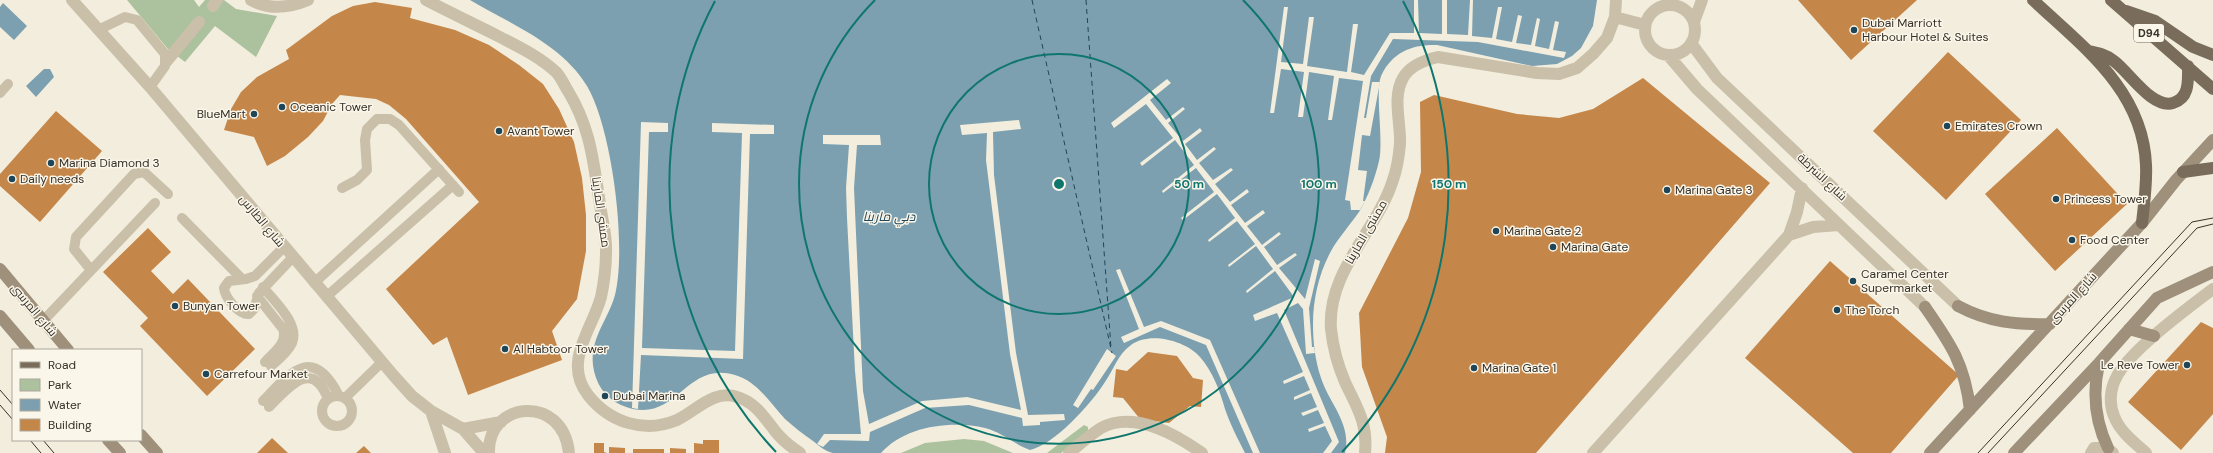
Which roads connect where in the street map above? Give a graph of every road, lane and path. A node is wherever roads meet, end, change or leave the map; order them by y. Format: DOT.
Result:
graph roads {
  1 [pos="72,0"];
  2 [pos="251,0"];
  3 [pos="308,0"];
  4 [pos="426,0"];
  5 [pos="1616,0"];
  6 [pos="1702,0"];
  7 [pos="2033,0"];
  8 [pos="1676,2"];
  9 [pos="2118,4"];
  10 [pos="1616,17"];
  11 [pos="199,22"];
  12 [pos="1694,22"];
  13 [pos="1645,25"];
  14 [pos="98,30"];
  15 [pos="1691,43"];
  16 [pos="2087,51"];
  17 [pos="1668,55"];
  18 [pos="2213,55"];
  19 [pos="166,62"];
  20 [pos="2188,66"];
  21 [pos="8,84"];
  22 [pos="150,87"];
  23 [pos="2213,89"];
  24 [pos="0,93"];
  25 [pos="2213,140"];
  26 [pos="2213,168"];
  27 [pos="439,169"];
  28 [pos="2184,172"];
  29 [pos="342,188"];
  30 [pos="1802,188"];
  31 [pos="168,194"];
  32 [pos="155,203"];
  33 [pos="182,218"];
  34 [pos="2142,223"];
  35 [pos="1839,225"];
  36 [pos="1789,235"];
  37 [pos="284,247"];
  38 [pos="293,257"];
  39 [pos="0,269"];
  40 [pos="91,270"];
  41 [pos="2213,272"];
  42 [pos="242,279"];
  43 [pos="314,283"];
  44 [pos="263,287"];
  45 [pos="2213,289"];
  46 [pos="257,296"];
  47 [pos="326,297"];
  48 [pos="1958,306"];
  49 [pos="1925,307"];
  50 [pos="0,316"];
  51 [pos="43,322"];
  52 [pos="2050,324"];
  53 [pos="2129,329"];
  54 [pos="2154,336"];
  55 [pos="29,349"];
  56 [pos="67,349"];
  57 [pos="382,362"];
  58 [pos="2099,363"];
  59 [pos="342,397"];
  60 [pos="328,399"];
  61 [pos="1970,410"];
  62 [pos="432,411"];
  63 [pos="501,422"];
  64 [pos="463,429"];
  65 [pos="142,437"];
  66 [pos="109,441"];
  67 [pos="2111,451"];
  68 [pos="120,453"];
  69 [pos="157,453"];
  70 [pos="446,453"];
  71 [pos="484,453"];
  72 [pos="489,453"];
  73 [pos="569,453"];
  74 [pos="800,453"];
  75 [pos="1069,453"];
  76 [pos="1202,453"];
  77 [pos="1365,453"];
  78 [pos="1593,453"];
  79 [pos="1930,453"];
  80 [pos="2014,453"];
  81 [pos="2091,453"];
  82 [pos="2146,453"];
  1 -- 14 [label="street, شارع الطارس"];
  2 -- 3 [label="street"];
  4 -- 74 [label="street, ممشى المارينا"];
  5 -- 10 [label="street, ممشى المارينا"];
  6 -- 12 [label="street"];
  7 -- 16 [label="main road"];
  8 -- 12 [label="street"];
  8 -- 13 [label="street"];
  9 -- 18 [label="main road"];
  9 -- 20 [label="main road, D94"];
  10 -- 13 [label="street"];
  10 -- 77 [label="street, ممشى المارينا"];
  11 -- 19 [label="street"];
  12 -- 15 [label="street"];
  13 -- 17 [label="street"];
  14 -- 19 [label="lane"];
  14 -- 22 [label="street, شارع الطارس"];
  15 -- 17 [label="street"];
  15 -- 48 [label="street, شارع الشرطة"];
  16 -- 20 [label="main road"];
  16 -- 34 [label="main road"];
  17 -- 30 [label="street, شارع الشرطة"];
  19 -- 22 [label="lane"];
  20 -- 23 [label="main road, D94"];
  21 -- 24 [label="lane"];
  22 -- 37 [label="street, شارع الطارس"];
  25 -- 28 [label="main road, شارع المرسى"];
  26 -- 28 [label="main road"];
  27 -- 29 [label="lane"];
  27 -- 43 [label="lane"];
  27 -- 47 [label="lane"];
  28 -- 34 [label="main road, شارع المرسى"];
  30 -- 35 [label="street, شارع الشرطة"];
  30 -- 36 [label="street"];
  31 -- 40 [label="lane"];
  32 -- 40 [label="lane"];
  33 -- 42 [label="lane"];
  34 -- 52 [label="main road, شارع المرسى"];
  35 -- 36 [label="street"];
  35 -- 49 [label="street, شارع الشرطة"];
  36 -- 78 [label="street"];
  37 -- 38 [label="street, شارع الطارس"];
  37 -- 42 [label="lane"];
  38 -- 43 [label="street, شارع الطارس"];
  38 -- 44 [label="lane"];
  39 -- 51 [label="main road, شارع المرسى"];
  40 -- 51 [label="lane"];
  41 -- 53 [label="main road"];
  42 -- 46 [label="lane"];
  43 -- 47 [label="street, شارع الطارس"];
  44 -- 46 [label="lane"];
  44 -- 46 [label="lane"];
  45 -- 54 [label="street"];
  47 -- 57 [label="street, شارع الطارس"];
  48 -- 52 [label="main road"];
  49 -- 61 [label="main road"];
  50 -- 55 [label="main road"];
  51 -- 56 [label="main road, شارع المرسى"];
  52 -- 61 [label="main road, شارع المرسى"];
  53 -- 54 [label="main road"];
  53 -- 58 [label="main road"];
  54 -- 82 [label="street"];
  57 -- 59 [label="lane"];
  57 -- 62 [label="street, شارع الطارس"];
  58 -- 67 [label="main road"];
  58 -- 80 [label="main road"];
  59 -- 60 [label="lane"];
  59 -- 60 [label="lane"];
  59 -- 60 [label="lane"];
  61 -- 79 [label="main road, شارع المرسى"];
  62 -- 64 [label="street, شارع الطارس"];
  62 -- 70 [label="street"];
  63 -- 64 [label="street"];
  63 -- 72 [label="street"];
  63 -- 73 [label="street"];
  64 -- 71 [label="street, شارع الطارس"];
  65 -- 69 [label="main road"];
  66 -- 68 [label="main road"];
  67 -- 81 [label="street"];
  75 -- 76 [label="street"];
}
